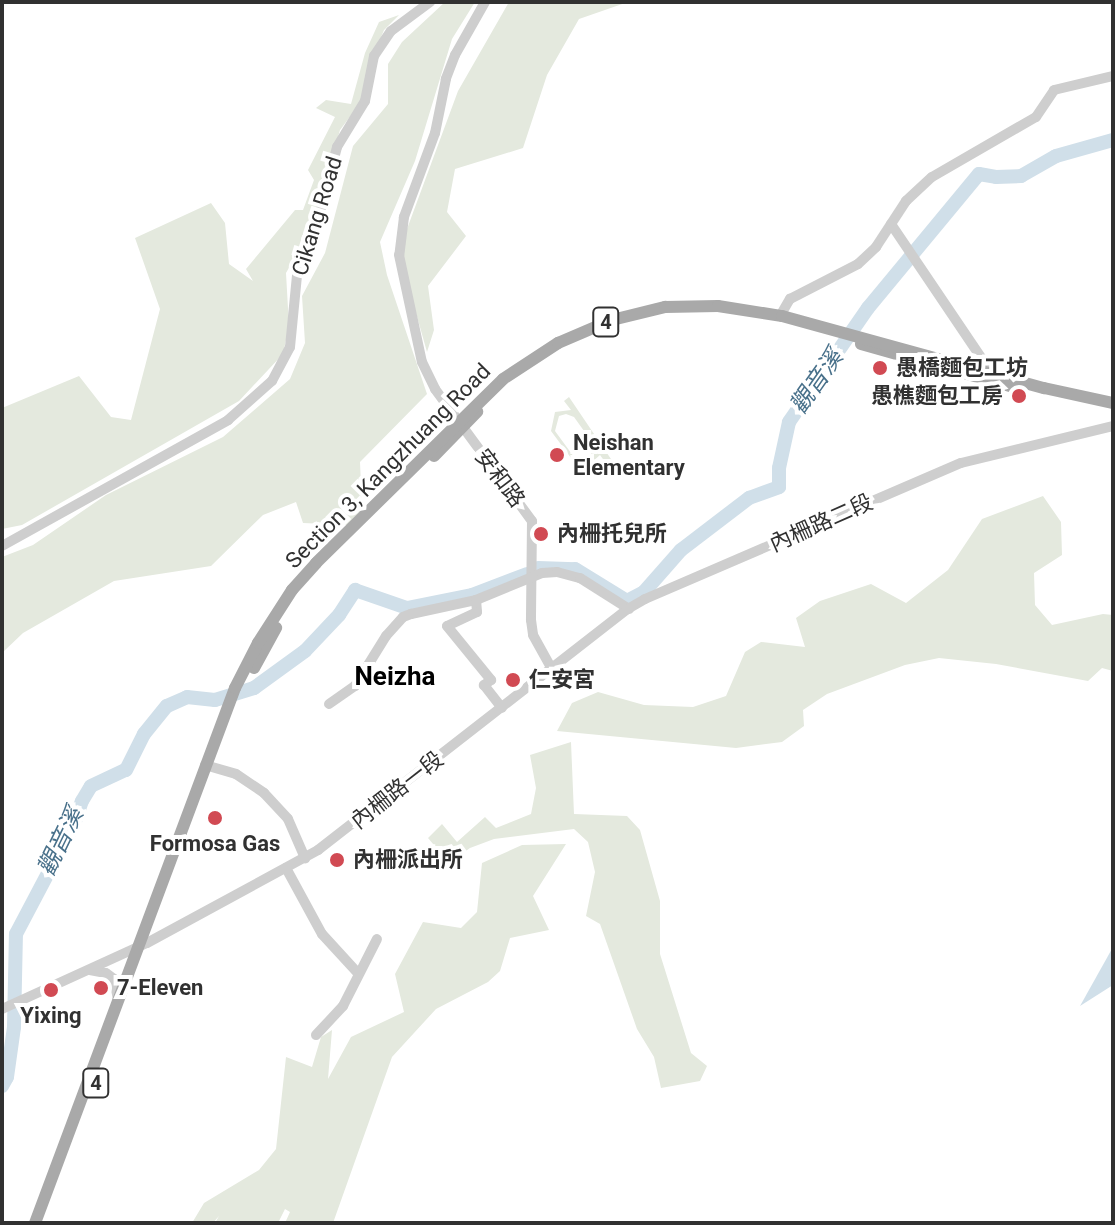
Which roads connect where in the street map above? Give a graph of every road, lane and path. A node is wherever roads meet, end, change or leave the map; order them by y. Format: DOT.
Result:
graph roads {
  1 [pos="430,2"];
  2 [pos="485,2"];
  3 [pos="1113,76"];
  4 [pos="891,224"];
  5 [pos="780,316"];
  6 [pos="991,372"];
  7 [pos="1113,406"];
  8 [pos="460,424"];
  9 [pos="1113,426"];
  10 [pos="2,546"];
  11 [pos="531,577"];
  12 [pos="476,600"];
  13 [pos="629,609"];
  14 [pos="552,669"];
  15 [pos="329,704"];
  16 [pos="502,708"];
  17 [pos="209,766"];
  18 [pos="305,858"];
  19 [pos="286,868"];
  20 [pos="377,939"];
  21 [pos="144,943"];
  22 [pos="88,970"];
  23 [pos="357,972"];
  24 [pos="118,999"];
  25 [pos="6,1007"];
  26 [pos="316,1035"];
  27 [pos="35,1223"];
  28 [pos="43,1223"];
  1 -- 10 [label="street, Cikang Road"];
  2 -- 8 [label="street, 安和路"];
  3 -- 4 [label="street"];
  4 -- 5 [label="street"];
  4 -- 6 [label="street"];
  5 -- 6 [label="main road, Section 3, Kangzhuang Road / 4"];
  5 -- 8 [label="main road, Section 3, Kangzhuang Road / 4"];
  6 -- 7 [label="main road, Section 3, Kangzhuang Road / 4"];
  7 -- 8 [label="main road, Section 3, Kangzhuang Road / 4"];
  8 -- 11 [label="street, 安和路"];
  8 -- 17 [label="main road, Section 3, Kangzhuang Road / 4"];
  9 -- 13 [label="street, 內柵路二段"];
  11 -- 12 [label="street"];
  11 -- 13 [label="street"];
  11 -- 14 [label="street, 安和路"];
  12 -- 15 [label="street"];
  12 -- 16 [label="street"];
  13 -- 14 [label="street, 內柵路二段"];
  14 -- 16 [label="street, 內柵路一段"];
  16 -- 18 [label="street, 內柵路一段"];
  17 -- 18 [label="street"];
  17 -- 21 [label="main road, Section 3, Kangzhuang Road / 4"];
  18 -- 19 [label="street, 內柵路一段"];
  19 -- 21 [label="street, 內柵路一段"];
  19 -- 23 [label="street"];
  20 -- 23 [label="street"];
  21 -- 22 [label="street"];
  21 -- 24 [label="main road, 4"];
  21 -- 28 [label="main road, 4"];
  22 -- 24 [label="street"];
  22 -- 25 [label="street"];
  23 -- 26 [label="street"];
  24 -- 27 [label="main road, 4"];
}
